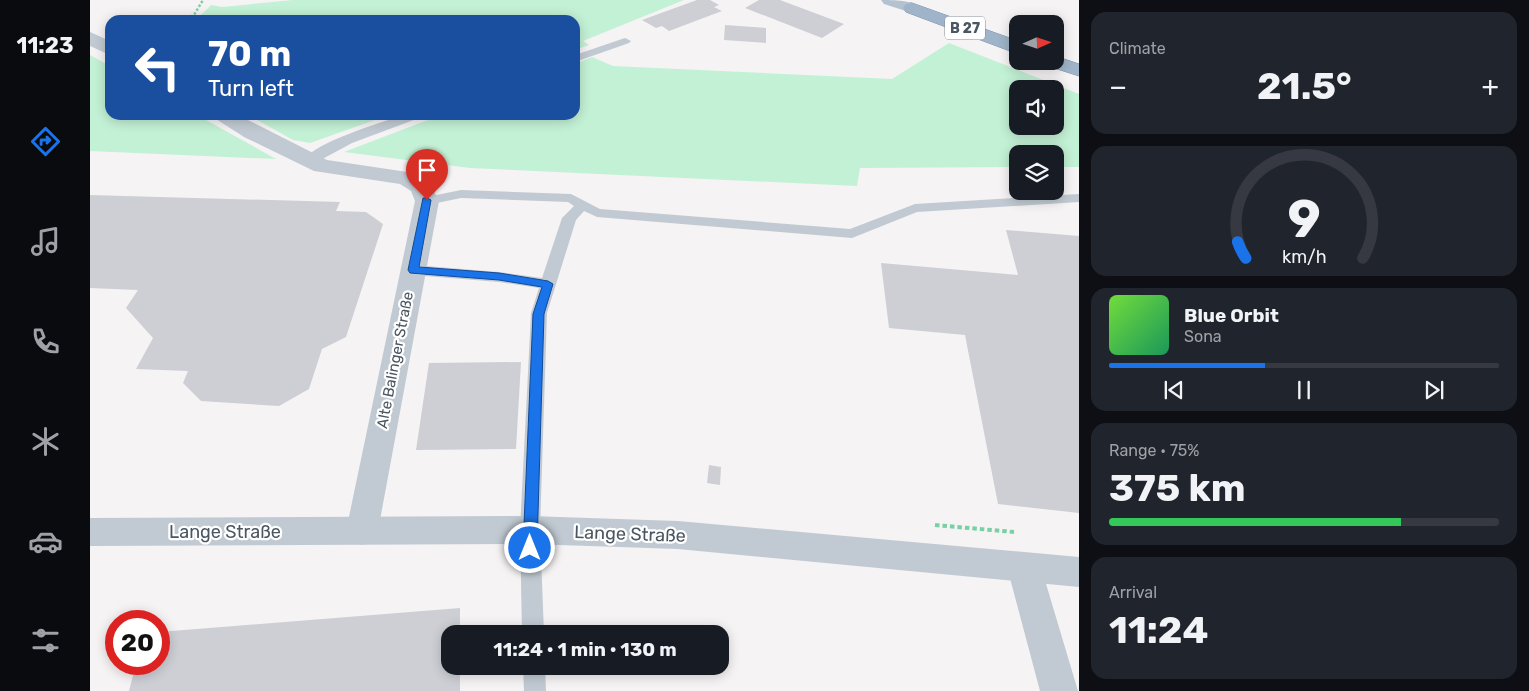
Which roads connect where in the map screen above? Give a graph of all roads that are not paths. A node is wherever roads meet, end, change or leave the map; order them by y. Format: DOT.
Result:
graph roads {
  1 [pos="890,0"];
  2 [pos="912,8"];
  3 [pos="1009,37"];
  4 [pos="90,38"];
  5 [pos="625,41"];
  6 [pos="1009,45"];
  7 [pos="105,46"];
  8 [pos="1064,55"];
  9 [pos="580,57"];
  10 [pos="1079,59"];
  11 [pos="1064,65"];
  12 [pos="1079,70"];
  13 [pos="232,120"];
  14 [pos="401,120"];
  15 [pos="306,159"];
  16 [pos="1079,198"];
  17 [pos="427,200"];
  18 [pos="583,205"];
  19 [pos="414,270"];
  20 [pos="548,284"];
  21 [pos="362,530"];
  22 [pos="530,530"];
  23 [pos="90,532"];
  24 [pos="1024,567"];
  25 [pos="1079,572"];
  26 [pos="533,625"];
  27 [pos="534,675"];
  28 [pos="534,691"];
  29 [pos="1059,691"];
  1 -- 2 [label="main road, B 27"];
  2 -- 3 [label="highway, B 27"];
  2 -- 6 [label="highway, B 27"];
  4 -- 7 [label="street"];
  5 -- 9 [label="lane"];
  8 -- 10 [label="highway"];
  11 -- 12 [label="highway"];
  13 -- 15 [label="street"];
  14 -- 15 [label="lane"];
  15 -- 17 [label="street"];
  16 -- 18 [label="lane"];
  17 -- 18 [label="lane"];
  17 -- 19 [label="street, Alte Balinger Straße"];
  18 -- 20 [label="lane"];
  19 -- 20 [label="lane"];
  19 -- 21 [label="street, Alte Balinger Straße"];
  20 -- 22 [label="lane"];
  21 -- 22 [label="street, Lange Straße"];
  21 -- 23 [label="street, Lange Straße"];
  22 -- 24 [label="street, Lange Straße"];
  22 -- 26 [label="lane"];
  24 -- 25 [label="street, Lange Straße"];
  24 -- 29 [label="street"];
  27 -- 28 [label="lane"];
}
